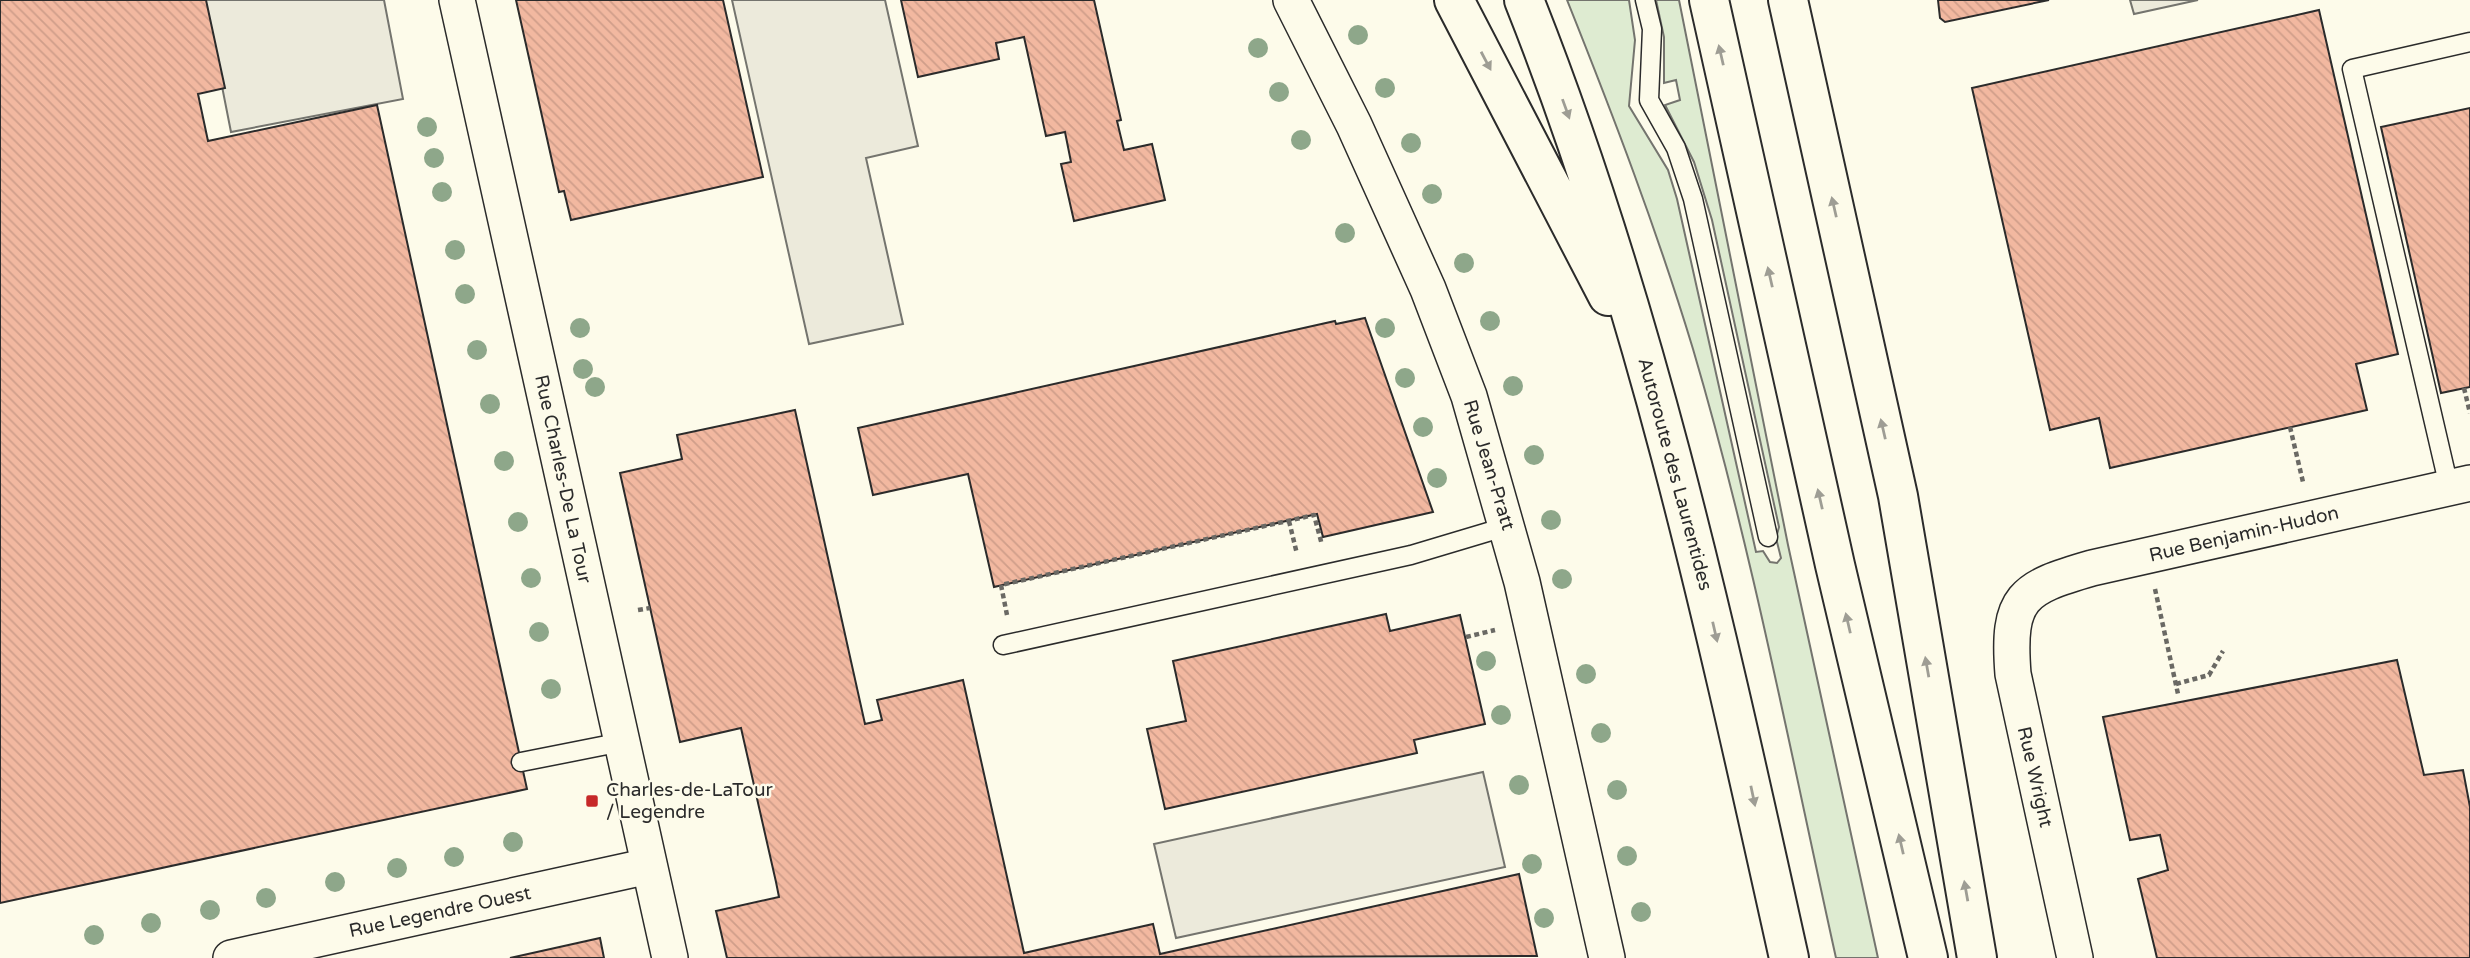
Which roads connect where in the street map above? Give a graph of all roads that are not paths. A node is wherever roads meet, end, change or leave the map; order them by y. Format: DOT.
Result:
graph roads {
  1 [pos="457,0"];
  2 [pos="1291,0"];
  3 [pos="1454,0"];
  4 [pos="1524,0"];
  5 [pos="1645,0"];
  6 [pos="1709,0"];
  7 [pos="1788,0"];
  8 [pos="2470,42"];
  9 [pos="1650,376"];
  10 [pos="2460,485"];
  11 [pos="1508,526"];
  12 [pos="1768,537"];
  13 [pos="2024,597"];
  14 [pos="1003,645"];
  15 [pos="622,742"];
  16 [pos="521,762"];
  17 [pos="649,866"];
  18 [pos="231,958"];
  19 [pos="670,958"];
  20 [pos="1607,958"];
  21 [pos="1789,958"];
  22 [pos="1928,958"];
  23 [pos="1978,958"];
  24 [pos="2076,958"];
  1 -- 15 [label="street, Rue Charles-De La Tour"];
  2 -- 11 [label="street, Rue Jean-Pratt"];
  3 -- 9 [label="highway, one-way"];
  4 -- 9 [label="highway, Autoroute des Laurentides, one-way"];
  5 -- 12 [label="lane"];
  22 -- 6 [label="highway, one-way"];
  23 -- 7 [label="highway, one-way"];
  8 -- 10 [label="lane"];
  9 -- 21 [label="highway, Autoroute des Laurentides, one-way"];
  10 -- 13 [label="street, Rue Benjamin-Hudon"];
  11 -- 14 [label="lane"];
  11 -- 20 [label="street, Rue Jean-Pratt"];
  13 -- 24 [label="street, Rue Wright"];
  15 -- 16 [label="lane"];
  15 -- 17 [label="street, Rue Charles-De La Tour"];
  17 -- 18 [label="street, Rue Legendre Ouest"];
  17 -- 19 [label="street, Rue Charles-De La Tour"];
}
